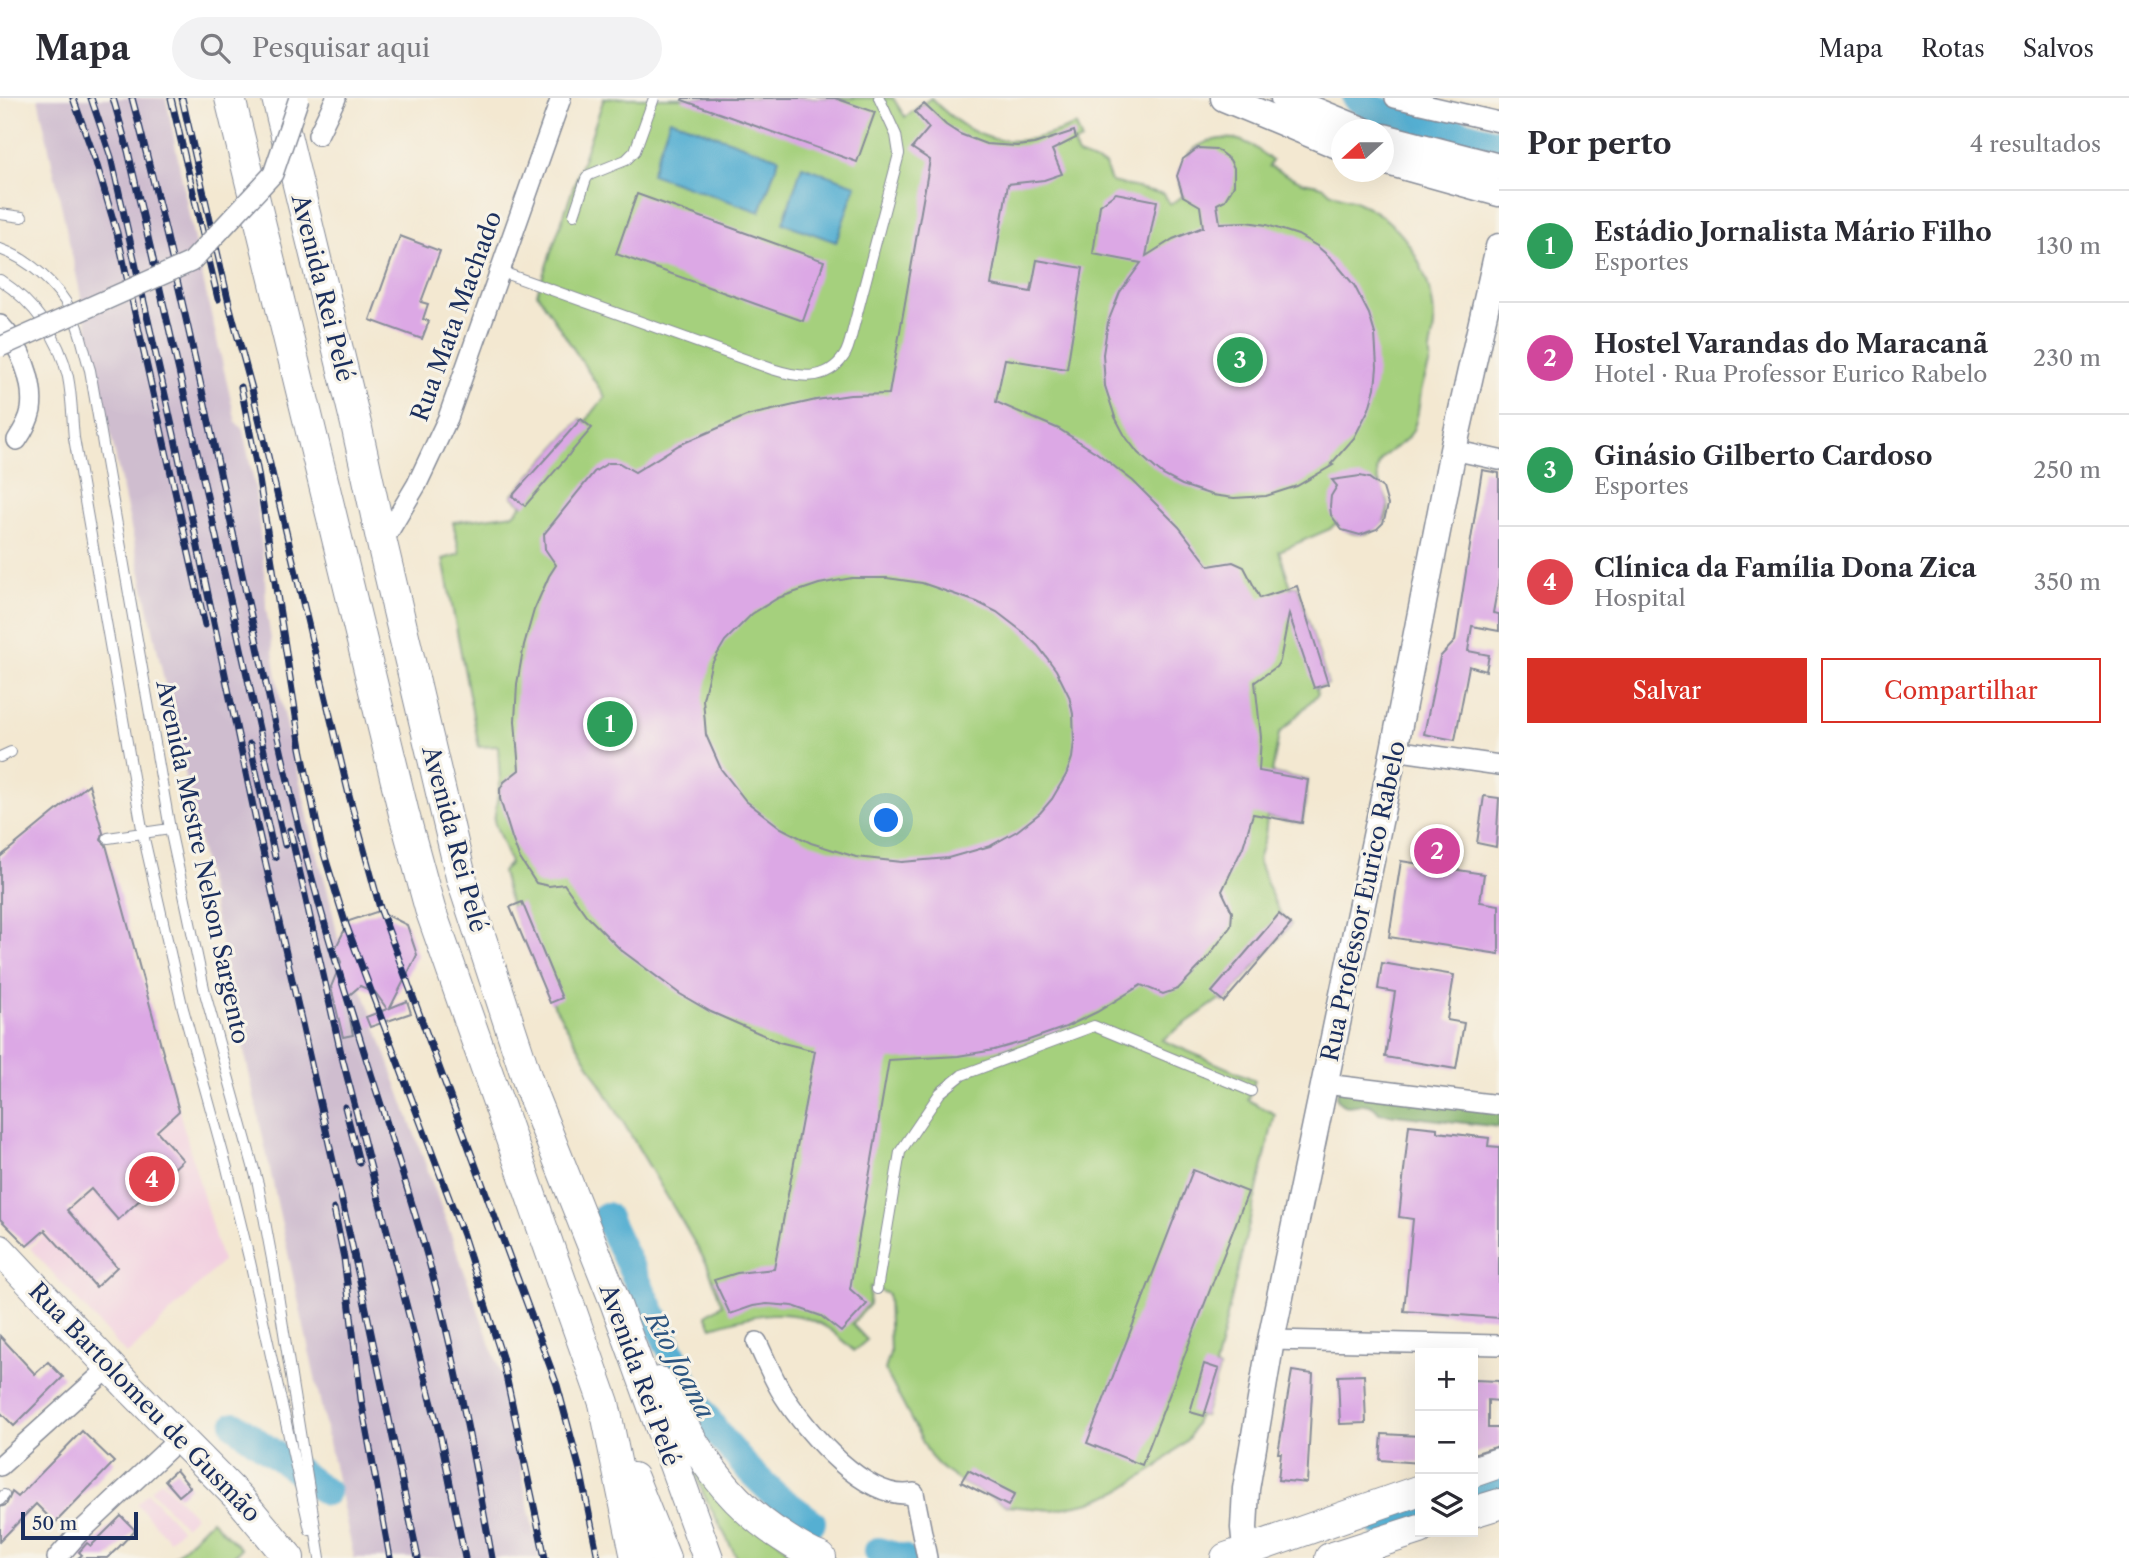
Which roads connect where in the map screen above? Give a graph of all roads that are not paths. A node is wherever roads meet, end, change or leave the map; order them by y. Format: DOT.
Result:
graph roads {
  1 [pos="230,98"];
  2 [pos="277,98"];
  3 [pos="299,98"];
  4 [pos="336,98"];
  5 [pos="561,98"];
  6 [pos="654,98"];
  7 [pos="879,98"];
  8 [pos="1224,98"];
  9 [pos="1284,98"];
  10 [pos="1395,98"];
  11 [pos="1335,119"];
  12 [pos="1499,122"];
  13 [pos="318,135"];
  14 [pos="1394,140"];
  15 [pos="1331,142"];
  16 [pos="1394,164"];
  17 [pos="1499,167"];
  18 [pos="1499,193"];
  19 [pos="0,214"];
  20 [pos="575,215"];
  21 [pos="22,217"];
  22 [pos="1499,247"];
  23 [pos="0,249"];
  24 [pos="499,271"];
  25 [pos="0,280"];
  26 [pos="0,325"];
  27 [pos="0,347"];
  28 [pos="17,440"];
  29 [pos="1453,450"];
  30 [pos="1499,460"];
  31 [pos="382,543"];
  32 [pos="1394,750"];
  33 [pos="11,752"];
  34 [pos="0,757"];
  35 [pos="1499,765"];
  36 [pos="170,829"];
  37 [pos="143,834"];
  38 [pos="108,838"];
  39 [pos="480,1052"];
  40 [pos="524,1071"];
  41 [pos="1325,1084"];
  42 [pos="1251,1091"];
  43 [pos="1499,1105"];
  44 [pos="0,1250"];
  45 [pos="877,1289"];
  46 [pos="615,1303"];
  47 [pos="1271,1340"];
  48 [pos="757,1342"];
  49 [pos="1499,1345"];
  50 [pos="110,1367"];
  51 [pos="604,1403"];
  52 [pos="181,1437"];
  53 [pos="1499,1463"];
  54 [pos="0,1466"];
  55 [pos="1478,1470"];
  56 [pos="1415,1492"];
  57 [pos="1499,1504"];
  58 [pos="1478,1510"];
  59 [pos="1415,1531"];
  60 [pos="1240,1555"];
  61 [pos="57,1558"];
  62 [pos="300,1558"];
  63 [pos="636,1558"];
  64 [pos="665,1558"];
  65 [pos="708,1558"];
  66 [pos="821,1558"];
  67 [pos="927,1558"];
  68 [pos="1330,1558"];
  1 -- 39 [label="main road, Avenida Rei Pelé"];
  2 -- 31 [label="main road, Avenida Rei Pelé"];
  3 -- 27 [label="street, bridge"];
  4 -- 13 [label="street"];
  5 -- 24 [label="street, Rua Mata Machado"];
  6 -- 20 [label="lane"];
  7 -- 24 [label="lane"];
  8 -- 15 [label="street"];
  9 -- 11 [label="street"];
  10 -- 12 [label="street"];
  14 -- 17 [label="street"];
  16 -- 18 [label="street"];
  19 -- 21 [label="lane"];
  22 -- 29 [label="street, Rua Professor Eurico Rabelo"];
  23 -- 36 [label="lane, Avenida Mestre Nelson Sargento"];
  24 -- 31 [label="street, Rua Mata Machado"];
  25 -- 37 [label="lane, Avenida Mestre Nelson Sargento"];
  26 -- 28 [label="street"];
  29 -- 30 [label="street"];
  29 -- 32 [label="street, Rua Professor Eurico Rabelo"];
  31 -- 40 [label="main road, Avenida Rei Pelé"];
  32 -- 35 [label="street"];
  32 -- 41 [label="street, Rua Professor Eurico Rabelo"];
  33 -- 34 [label="lane"];
  36 -- 37 [label="lane"];
  36 -- 62 [label="lane, Avenida Mestre Nelson Sargento"];
  37 -- 38 [label="lane"];
  37 -- 62 [label="lane, Avenida Mestre Nelson Sargento"];
  39 -- 40 [label="main road"];
  39 -- 51 [label="main road, Avenida Rei Pelé"];
  40 -- 46 [label="main road, Avenida Rei Pelé"];
  41 -- 43 [label="street"];
  41 -- 47 [label="street, Rua Professor Eurico Rabelo"];
  42 -- 45 [label="lane"];
  44 -- 50 [label="main road, Rua Bartolomeu de Gusmão"];
  46 -- 65 [label="main road, Avenida Rei Pelé"];
  46 -- 66 [label="main road"];
  47 -- 49 [label="street"];
  47 -- 60 [label="street, Rua Professor Eurico Rabelo"];
  48 -- 67 [label="street"];
  50 -- 52 [label="main road, Rua Bartolomeu de Gusmão"];
  50 -- 54 [label="street"];
  51 -- 63 [label="main road, Avenida Rei Pelé"];
  51 -- 64 [label="main road"];
  52 -- 61 [label="street"];
  52 -- 62 [label="main road, Rua Bartolomeu de Gusmão"];
  53 -- 55 [label="main road"];
  56 -- 60 [label="main road"];
  57 -- 58 [label="main road"];
  59 -- 68 [label="main road"];
}
